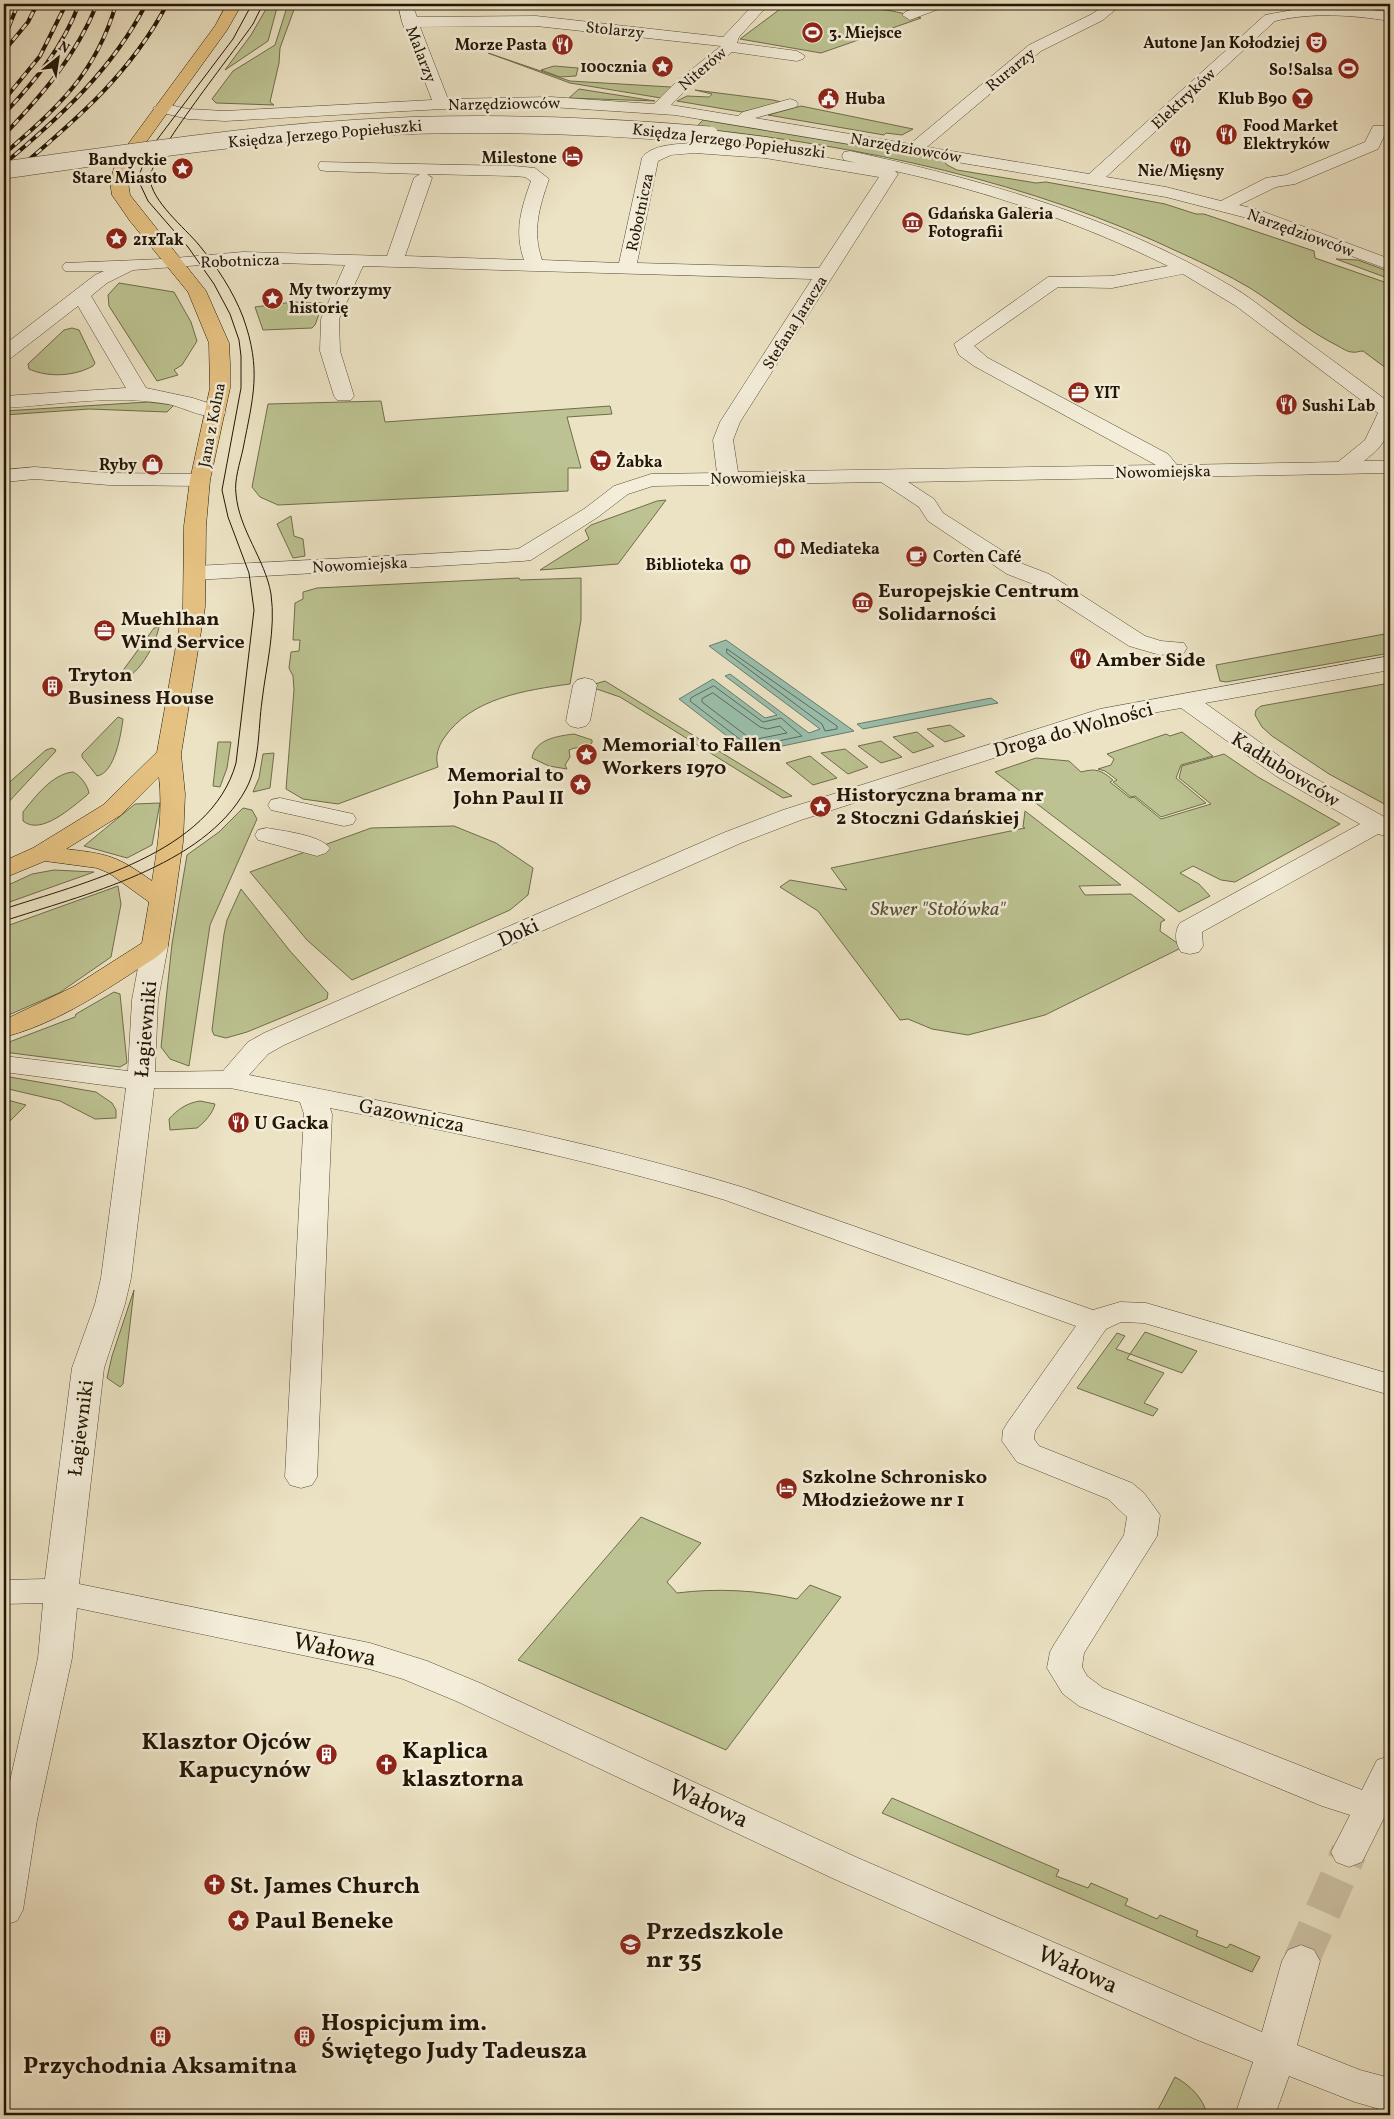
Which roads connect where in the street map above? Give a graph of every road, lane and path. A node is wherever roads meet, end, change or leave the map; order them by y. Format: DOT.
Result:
graph roads {
  1 [pos="234,4"];
  2 [pos="405,4"];
  3 [pos="762,4"];
  4 [pos="939,4"];
  5 [pos="1115,4"];
  6 [pos="910,15"];
  7 [pos="1390,16"];
  8 [pos="410,22"];
  9 [pos="729,44"];
  10 [pos="797,56"];
  11 [pos="172,93"];
  12 [pos="442,104"];
  13 [pos="790,104"];
  14 [pos="161,108"];
  15 [pos="659,108"];
  16 [pos="289,112"];
  17 [pos="741,120"];
  18 [pos="1379,130"];
  19 [pos="915,149"];
  20 [pos="326,166"];
  21 [pos="4,170"];
  22 [pos="889,174"];
  23 [pos="423,178"];
  24 [pos="1094,179"];
  25 [pos="1224,206"];
  26 [pos="357,260"];
  27 [pos="394,261"];
  28 [pos="176,263"];
  29 [pos="133,265"];
  30 [pos="535,265"];
  31 [pos="1390,265"];
  32 [pos="71,267"];
  33 [pos="627,268"];
  34 [pos="1186,268"];
  35 [pos="825,274"];
  36 [pos="81,295"];
  37 [pos="4,354"];
  38 [pos="139,393"];
  39 [pos="344,396"];
  40 [pos="4,402"];
  41 [pos="216,412"];
  42 [pos="1389,412"];
  43 [pos="1390,467"];
  44 [pos="1343,468"];
  45 [pos="1171,471"];
  46 [pos="9,475"];
  47 [pos="884,476"];
  48 [pos="728,478"];
  49 [pos="200,480"];
  50 [pos="195,573"];
  51 [pos="1176,648"];
  52 [pos="1390,663"];
  53 [pos="585,685"];
  54 [pos="1186,700"];
  55 [pos="578,721"];
  56 [pos="169,754"];
  57 [pos="280,805"];
  58 [pos="820,806"];
  59 [pos="344,819"];
  60 [pos="1384,827"];
  61 [pos="267,835"];
  62 [pos="317,848"];
  63 [pos="42,853"];
  64 [pos="4,870"];
  65 [pos="161,899"];
  66 [pos="155,946"];
  67 [pos="1190,946"];
  68 [pos="4,1029"];
  69 [pos="4,1064"];
  70 [pos="141,1080"];
  71 [pos="230,1080"];
  72 [pos="311,1095"];
  73 [pos="1095,1322"];
  74 [pos="1390,1385"];
  75 [pos="301,1478"];
  76 [pos="4,1592"];
  77 [pos="61,1593"];
  78 [pos="1390,1770"];
  79 [pos="1370,1807"];
  80 [pos="1349,1852"];
  81 [pos="4,1910"];
  82 [pos="1301,1961"];
  83 [pos="1274,2054"];
  84 [pos="1390,2095"];
  85 [pos="1255,2115"];
  1 -- 11 [label="main road, Jana z Kolna"];
  2 -- 8 [label="street, Malarzy"];
  3 -- 9 [label="street, Niterów"];
  4 -- 6 [label="street"];
  5 -- 19 [label="street, Rurarzy"];
  7 -- 24 [label="street, Elektryków"];
  8 -- 9 [label="street, Stolarzy"];
  8 -- 12 [label="street, Malarzy"];
  9 -- 10 [label="street, Stolarzy"];
  9 -- 15 [label="street, Niterów"];
  11 -- 14 [label="main road, Jana z Kolna"];
  11 -- 16 [label="street, Narzędziowców"];
  12 -- 15 [label="street, Narzędziowców"];
  12 -- 16 [label="street, Narzędziowców"];
  13 -- 17 [label="street"];
  14 -- 16 [label="street, Narzędziowców"];
  14 -- 28 [label="main road, Jana z Kolna"];
  15 -- 17 [label="street, Narzędziowców"];
  17 -- 19 [label="street, Narzędziowców"];
  18 -- 25 [label="street"];
  19 -- 24 [label="street, Narzędziowców"];
  20 -- 30 [label="street"];
  21 -- 34 [label="street, Księdza Jerzego Popiełuszki, bridge"];
  22 -- 33 [label="street, Robotnicza"];
  22 -- 35 [label="street, Stefana Jaracza"];
  23 -- 27 [label="street"];
  24 -- 25 [label="street, Narzędziowców"];
  25 -- 31 [label="street, Narzędziowców"];
  26 -- 27 [label="street, Robotnicza"];
  26 -- 28 [label="street, Robotnicza"];
  26 -- 39 [label="street"];
  27 -- 30 [label="street, Robotnicza"];
  28 -- 29 [label="street, Robotnicza"];
  28 -- 41 [label="main road, Jana z Kolna"];
  29 -- 32 [label="street, Robotnicza"];
  29 -- 36 [label="street"];
  30 -- 33 [label="street, Robotnicza"];
  33 -- 35 [label="street, Robotnicza"];
  34 -- 42 [label="street, Księdza Jerzego Popiełuszki"];
  34 -- 45 [label="street"];
  35 -- 48 [label="street, Stefana Jaracza"];
  36 -- 37 [label="street"];
  36 -- 38 [label="street"];
  38 -- 40 [label="street"];
  38 -- 41 [label="street"];
  41 -- 49 [label="main road, Jana z Kolna"];
  42 -- 44 [label="street"];
  43 -- 44 [label="street, Nowomiejska"];
  44 -- 45 [label="street, Nowomiejska"];
  45 -- 47 [label="street, Nowomiejska"];
  46 -- 49 [label="street"];
  47 -- 48 [label="street, Nowomiejska"];
  47 -- 51 [label="street"];
  48 -- 50 [label="street, Nowomiejska"];
  49 -- 50 [label="main road, Jana z Kolna"];
  50 -- 56 [label="main road, Jana z Kolna"];
  52 -- 54 [label="street, Droga do Wolności"];
  53 -- 55 [label="street"];
  54 -- 58 [label="street, Droga do Wolności"];
  54 -- 60 [label="street, Kadłubowców"];
  56 -- 63 [label="main road"];
  56 -- 65 [label="main road, Jana z Kolna"];
  57 -- 59 [label="street"];
  58 -- 71 [label="street, Doki"];
  60 -- 67 [label="street"];
  61 -- 62 [label="street"];
  63 -- 64 [label="main road"];
  63 -- 65 [label="main road"];
  65 -- 66 [label="main road, Jana z Kolna"];
  66 -- 68 [label="main road"];
  66 -- 70 [label="street, Łagiewniki"];
  69 -- 70 [label="street, Gazownicza"];
  70 -- 71 [label="street, Gazownicza"];
  70 -- 77 [label="street, Łagiewniki"];
  71 -- 72 [label="street, Gazownicza"];
  72 -- 73 [label="street, Gazownicza"];
  72 -- 75 [label="street"];
  73 -- 74 [label="street"];
  73 -- 79 [label="street"];
  76 -- 77 [label="street, Wałowa"];
  77 -- 81 [label="street, Łagiewniki"];
  77 -- 83 [label="street, Wałowa"];
  78 -- 79 [label="street"];
  79 -- 80 [label="street"];
  82 -- 83 [label="street"];
  83 -- 84 [label="street, Wałowa"];
  83 -- 85 [label="street"];
}
